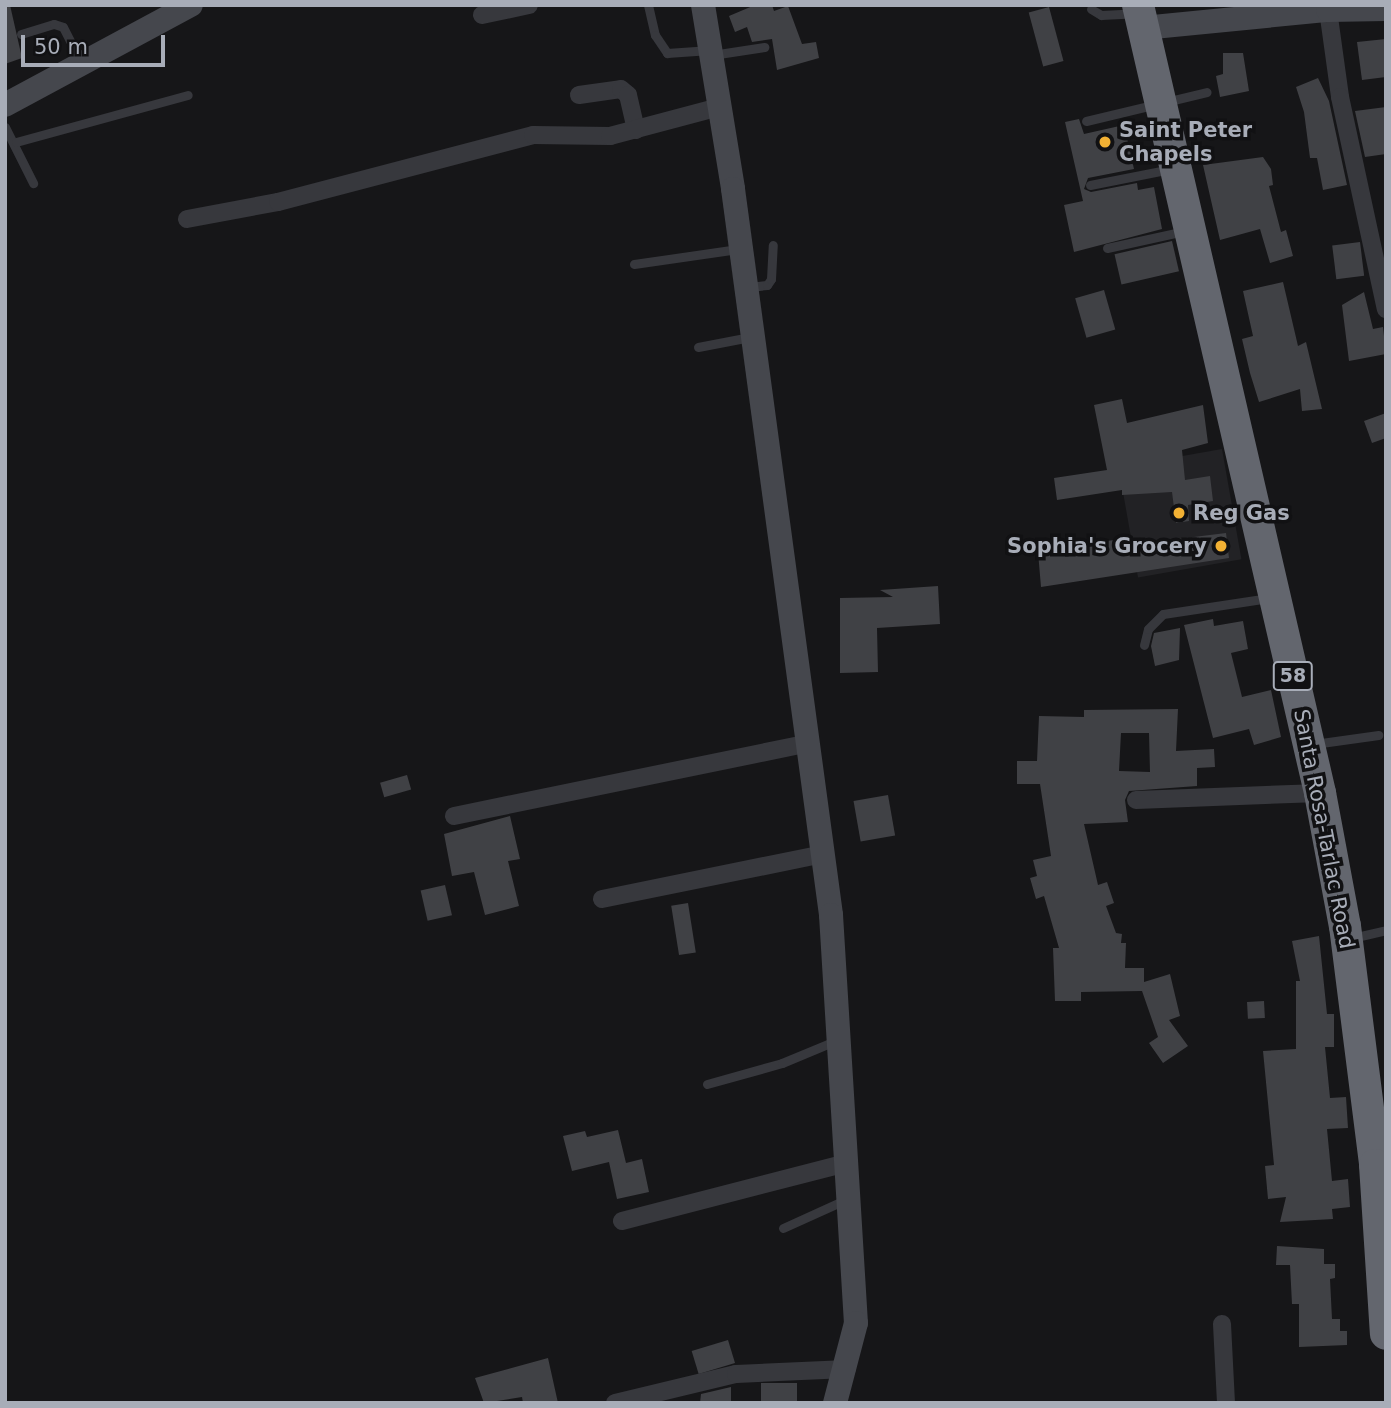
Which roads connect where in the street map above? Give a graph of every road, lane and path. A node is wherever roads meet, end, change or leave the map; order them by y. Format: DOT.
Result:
graph roads {
  1 [pos="529,5"];
  2 [pos="648,5"];
  3 [pos="703,5"];
  4 [pos="179,8"];
  5 [pos="1091,9"];
  6 [pos="1386,9"];
  7 [pos="1328,10"];
  8 [pos="482,15"];
  9 [pos="1141,16"];
  10 [pos="21,34"];
  11 [pos="764,47"];
  12 [pos="710,52"];
  13 [pos="82,63"];
  14 [pos="1207,92"];
  15 [pos="188,95"];
  16 [pos="579,95"];
  17 [pos="1161,102"];
  18 [pos="5,105"];
  19 [pos="719,107"];
  20 [pos="1086,121"];
  21 [pos="5,127"];
  22 [pos="636,130"];
  23 [pos="16,142"];
  24 [pos="1176,168"];
  25 [pos="33,183"];
  26 [pos="1090,185"];
  27 [pos="187,219"];
  28 [pos="1190,230"];
  29 [pos="773,245"];
  30 [pos="740,248"];
  31 [pos="1107,248"];
  32 [pos="634,264"];
  33 [pos="744,287"];
  34 [pos="1386,309"];
  35 [pos="752,337"];
  36 [pos="698,346"];
  37 [pos="1275,597"];
  38 [pos="1144,645"];
  39 [pos="1378,735"];
  40 [pos="805,744"];
  41 [pos="1309,745"];
  42 [pos="1320,793"];
  43 [pos="1136,800"];
  44 [pos="454,816"];
  45 [pos="824,854"];
  46 [pos="602,899"];
  47 [pos="1386,930"];
  48 [pos="1347,940"];
  49 [pos="840,1039"];
  50 [pos="707,1084"];
  51 [pos="846,1163"];
  52 [pos="849,1198"];
  53 [pos="622,1221"];
  54 [pos="1383,1223"];
  55 [pos="783,1228"];
  56 [pos="1222,1324"];
  57 [pos="1386,1334"];
  58 [pos="847,1369"];
  59 [pos="615,1403"];
  60 [pos="835,1403"];
  61 [pos="1226,1403"];
  1 -- 8 [label="street"];
  2 -- 12 [label="lane"];
  3 -- 12 [label="street"];
  4 -- 13 [label="street"];
  5 -- 9 [label="lane"];
  6 -- 7 [label="street"];
  7 -- 9 [label="street"];
  7 -- 34 [label="street"];
  9 -- 17 [label="highway, Santa Rosa-Tarlac Road / 58"];
  10 -- 13 [label="lane"];
  11 -- 12 [label="lane"];
  12 -- 19 [label="street"];
  13 -- 18 [label="street"];
  14 -- 17 [label="lane"];
  15 -- 23 [label="lane"];
  16 -- 22 [label="street"];
  17 -- 20 [label="lane"];
  17 -- 24 [label="highway, Santa Rosa-Tarlac Road / 58"];
  19 -- 22 [label="street"];
  19 -- 30 [label="street"];
  21 -- 23 [label="lane"];
  22 -- 27 [label="street"];
  23 -- 25 [label="lane"];
  24 -- 26 [label="lane"];
  24 -- 28 [label="highway, Santa Rosa-Tarlac Road / 58"];
  28 -- 31 [label="lane"];
  28 -- 37 [label="highway, Santa Rosa-Tarlac Road / 58"];
  29 -- 33 [label="lane"];
  30 -- 32 [label="lane"];
  30 -- 33 [label="street"];
  33 -- 35 [label="street"];
  35 -- 36 [label="lane"];
  35 -- 40 [label="street"];
  37 -- 38 [label="lane"];
  37 -- 41 [label="highway, Santa Rosa-Tarlac Road / 58"];
  39 -- 41 [label="lane"];
  40 -- 44 [label="street"];
  40 -- 45 [label="street"];
  41 -- 42 [label="highway, Santa Rosa-Tarlac Road / 58"];
  42 -- 43 [label="street"];
  42 -- 48 [label="highway, Santa Rosa-Tarlac Road / 58"];
  45 -- 46 [label="street"];
  45 -- 49 [label="street"];
  47 -- 48 [label="lane"];
  48 -- 54 [label="highway, Santa Rosa-Tarlac Road / 58"];
  49 -- 50 [label="lane"];
  49 -- 51 [label="street"];
  51 -- 52 [label="street"];
  51 -- 53 [label="street"];
  52 -- 55 [label="lane"];
  52 -- 58 [label="street"];
  54 -- 57 [label="highway, Santa Rosa-Tarlac Road / 58"];
  56 -- 61 [label="street"];
  58 -- 59 [label="street"];
  58 -- 60 [label="street"];
}
